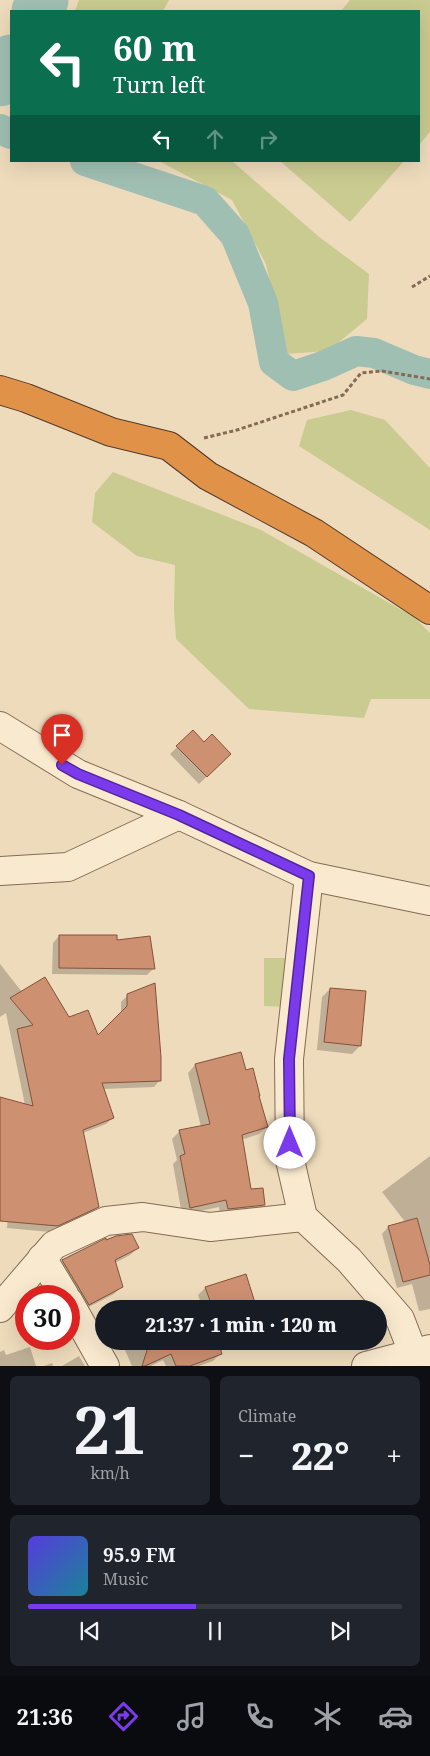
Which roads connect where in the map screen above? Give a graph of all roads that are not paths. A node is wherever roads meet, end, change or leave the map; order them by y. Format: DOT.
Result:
graph roads {
  1 [pos="0,390"];
  2 [pos="430,610"];
  3 [pos="0,726"];
  4 [pos="179,815"];
  5 [pos="0,871"];
  6 [pos="309,876"];
  7 [pos="430,901"];
  8 [pos="303,1217"];
  9 [pos="42,1258"];
  10 [pos="58,1285"];
  11 [pos="0,1308"];
  12 [pos="80,1322"];
  13 [pos="421,1356"];
  14 [pos="105,1366"];
  15 [pos="366,1366"];
  1 -- 2 [label="highway"];
  3 -- 4 [label="street"];
  4 -- 5 [label="street"];
  4 -- 6 [label="street"];
  6 -- 7 [label="street"];
  6 -- 8 [label="street"];
  8 -- 9 [label="street"];
  8 -- 13 [label="street"];
  9 -- 10 [label="street"];
  9 -- 11 [label="street"];
  12 -- 14 [label="street"];
  13 -- 15 [label="street"];
}
